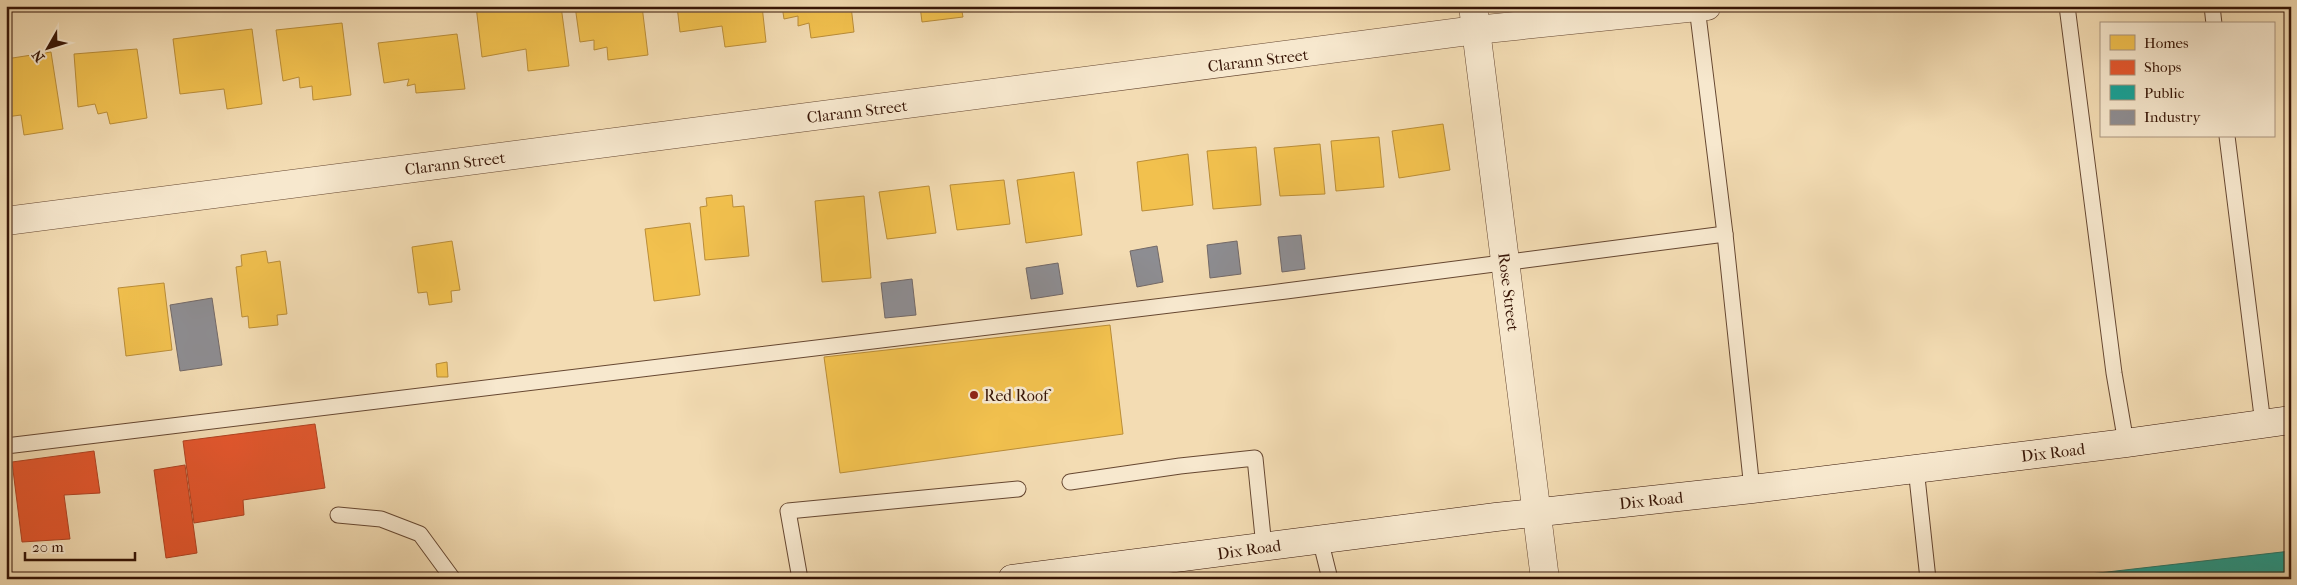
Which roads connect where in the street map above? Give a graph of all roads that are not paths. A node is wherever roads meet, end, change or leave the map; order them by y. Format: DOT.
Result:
graph roads {
  1 [pos="2067,6"];
  2 [pos="2212,6"];
  3 [pos="1702,7"];
  4 [pos="1474,18"];
  5 [pos="2214,22"];
  6 [pos="2227,138"];
  7 [pos="6,220"];
  8 [pos="1725,234"];
  9 [pos="1505,262"];
  10 [pos="2291,420"];
  11 [pos="2263,424"];
  12 [pos="2126,442"];
  13 [pos="6,446"];
  14 [pos="1916,468"];
  15 [pos="1070,482"];
  16 [pos="1018,489"];
  17 [pos="1752,489"];
  18 [pos="1538,513"];
  19 [pos="338,515"];
  20 [pos="1320,540"];
  21 [pos="1264,547"];
  22 [pos="1078,575"];
  23 [pos="453,579"];
  24 [pos="800,579"];
  25 [pos="1012,579"];
  26 [pos="1330,579"];
  27 [pos="1545,579"];
  28 [pos="1928,579"];
  1 -- 12 [label="lane"];
  2 -- 5 [label="lane"];
  3 -- 4 [label="street, Clarann Street"];
  3 -- 8 [label="lane"];
  4 -- 7 [label="street, Clarann Street"];
  4 -- 9 [label="street, Rose Street"];
  6 -- 11 [label="lane"];
  8 -- 9 [label="lane"];
  8 -- 17 [label="lane"];
  9 -- 13 [label="lane"];
  9 -- 18 [label="street, Rose Street"];
  10 -- 11 [label="street, Dix Road"];
  11 -- 12 [label="street, Dix Road"];
  12 -- 14 [label="street, Dix Road"];
  14 -- 17 [label="street, Dix Road"];
  14 -- 28 [label="lane"];
  15 -- 21 [label="lane"];
  16 -- 24 [label="lane"];
  17 -- 18 [label="street, Dix Road"];
  18 -- 20 [label="street, Dix Road"];
  18 -- 27 [label="street, Rose Street"];
  19 -- 23 [label="lane"];
  20 -- 21 [label="street, Dix Road"];
  20 -- 26 [label="lane"];
  21 -- 22 [label="street, Dix Road"];
  22 -- 25 [label="street, Dix Road"];
}
